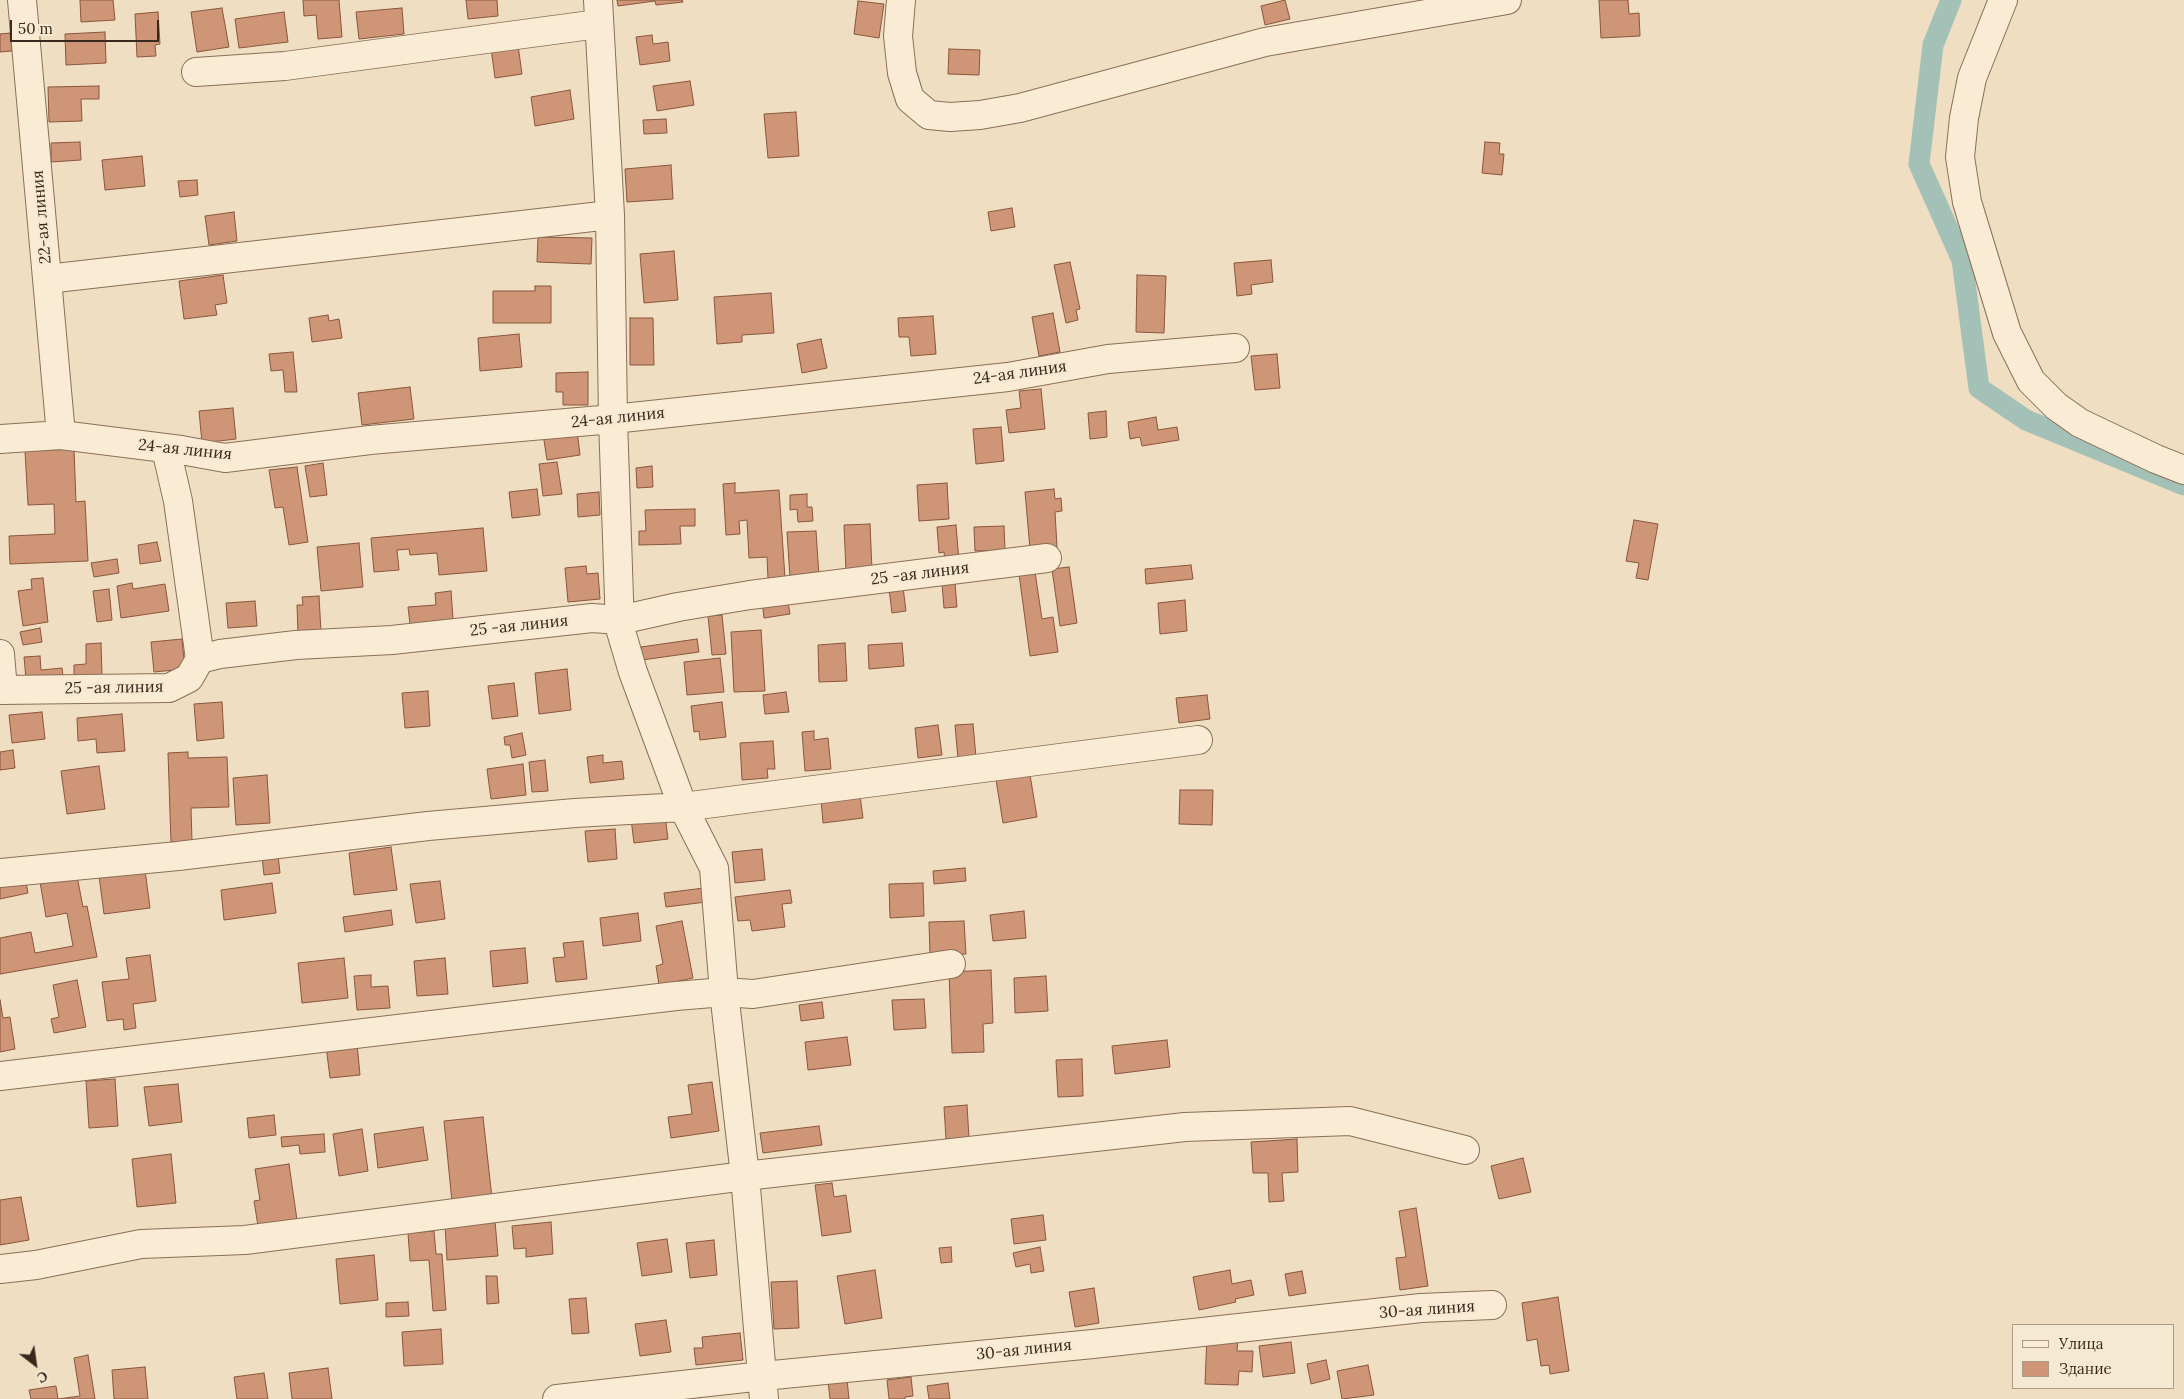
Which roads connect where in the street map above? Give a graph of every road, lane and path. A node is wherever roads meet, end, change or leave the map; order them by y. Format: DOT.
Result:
graph roads {
  1 [pos="22,0"];
  2 [pos="900,0"];
  3 [pos="1507,0"];
  4 [pos="2003,0"];
  5 [pos="598,12"];
  6 [pos="196,72"];
  7 [pos="610,215"];
  8 [pos="47,279"];
  9 [pos="1235,348"];
  10 [pos="613,419"];
  11 [pos="61,435"];
  12 [pos="0,439"];
  13 [pos="166,449"];
  14 [pos="2184,470"];
  15 [pos="1047,558"];
  16 [pos="620,620"];
  17 [pos="0,654"];
  18 [pos="200,659"];
  19 [pos="1,690"];
  20 [pos="1198,740"];
  21 [pos="683,807"];
  22 [pos="0,873"];
  23 [pos="951,964"];
  24 [pos="724,992"];
  25 [pos="0,1076"];
  26 [pos="1465,1150"];
  27 [pos="746,1176"];
  28 [pos="0,1269"];
  29 [pos="1492,1306"];
  30 [pos="764,1387"];
  31 [pos="557,1399"];
  1 -- 8 [label="street, 22-ая линия"];
  2 -- 3 [label="street"];
  4 -- 14 [label="street"];
  5 -- 6 [label="street"];
  5 -- 7 [label="street"];
  7 -- 8 [label="street"];
  7 -- 10 [label="street"];
  8 -- 11 [label="street, 22-ая линия"];
  9 -- 10 [label="street, 24-ая линия"];
  10 -- 13 [label="street, 24-ая линия"];
  10 -- 16 [label="street"];
  11 -- 12 [label="street, 24-ая линия"];
  11 -- 13 [label="street, 24-ая линия"];
  13 -- 18 [label="street"];
  15 -- 16 [label="street, 25 -ая линия"];
  16 -- 18 [label="street, 25 -ая линия"];
  16 -- 21 [label="street"];
  17 -- 19 [label="street"];
  18 -- 19 [label="street, 25 -ая линия"];
  20 -- 21 [label="street"];
  21 -- 22 [label="street"];
  21 -- 24 [label="street"];
  23 -- 24 [label="street"];
  24 -- 25 [label="street"];
  24 -- 27 [label="street"];
  26 -- 27 [label="street"];
  27 -- 28 [label="street"];
  27 -- 30 [label="street"];
  29 -- 30 [label="street, 30-ая линия"];
  30 -- 31 [label="street, 30-ая линия"];
}
